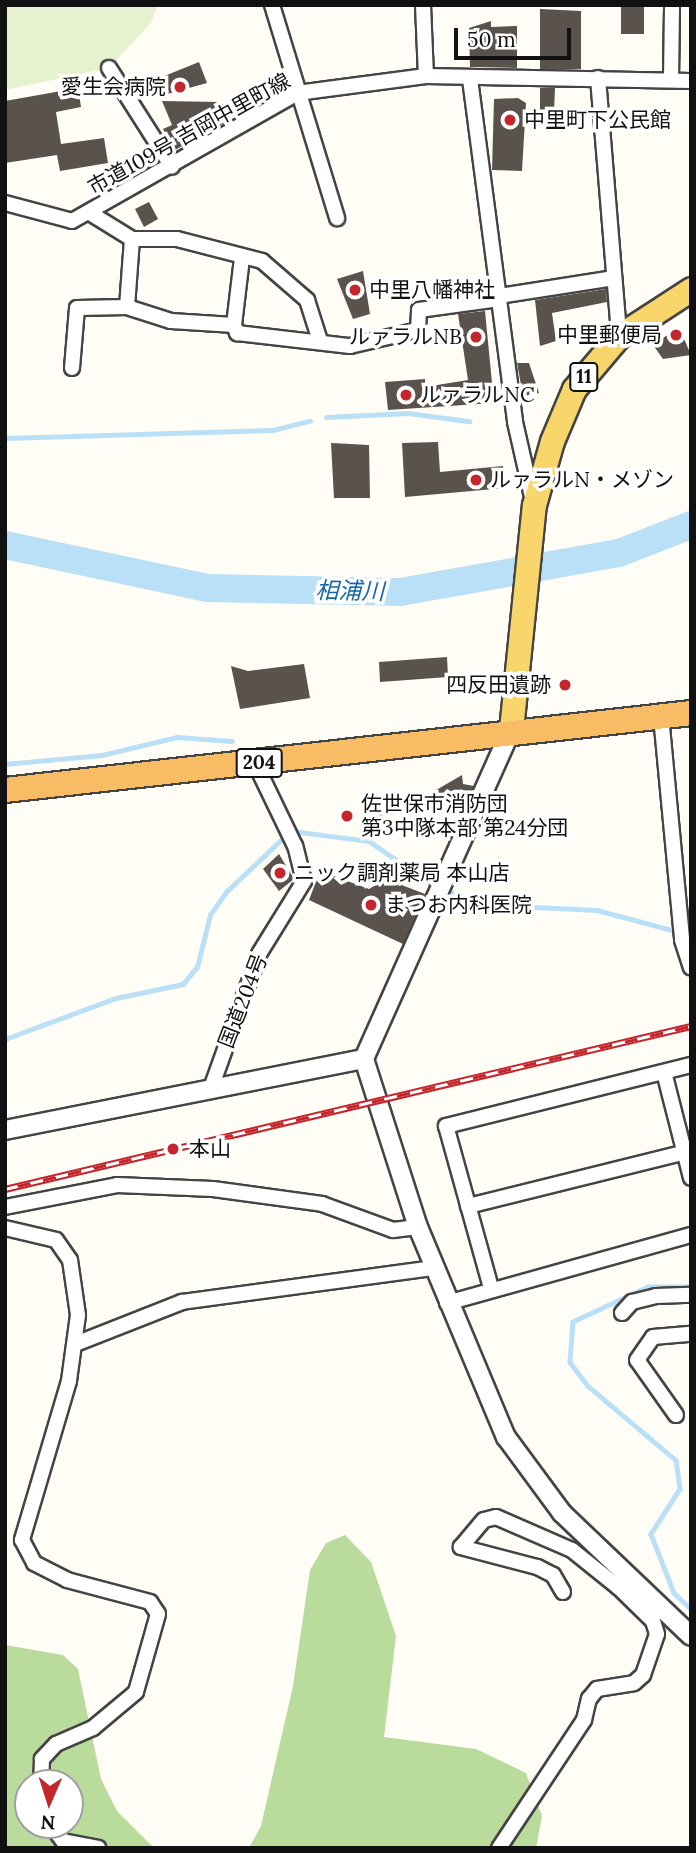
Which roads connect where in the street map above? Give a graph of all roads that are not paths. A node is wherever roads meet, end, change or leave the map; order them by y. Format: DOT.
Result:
graph roads {
  1 [pos="272,5"];
  2 [pos="423,5"];
  3 [pos="671,5"];
  4 [pos="109,68"];
  5 [pos="426,76"];
  6 [pos="598,78"];
  7 [pos="470,79"];
  8 [pos="671,80"];
  9 [pos="691,81"];
  10 [pos="297,93"];
  11 [pos="172,167"];
  12 [pos="5,203"];
  13 [pos="90,213"];
  14 [pos="337,218"];
  15 [pos="132,239"];
  16 [pos="242,258"];
  17 [pos="614,278"];
  18 [pos="691,289"];
  19 [pos="499,297"];
  20 [pos="127,307"];
  21 [pos="234,325"];
  22 [pos="619,336"];
  23 [pos="320,341"];
  24 [pos="72,368"];
  25 [pos="534,505"];
  26 [pos="691,713"];
  27 [pos="661,716"];
  28 [pos="511,730"];
  29 [pos="255,763"];
  30 [pos="5,790"];
  31 [pos="686,915"];
  32 [pos="691,968"];
  33 [pos="364,1059"];
  34 [pos="691,1065"];
  35 [pos="664,1072"];
  36 [pos="209,1091"];
  37 [pos="5,1130"];
  38 [pos="688,1152"];
  39 [pos="691,1178"];
  40 [pos="468,1206"];
  41 [pos="5,1207"];
  42 [pos="5,1227"];
  43 [pos="418,1227"];
  44 [pos="691,1235"];
  45 [pos="433,1268"];
  46 [pos="491,1288"];
  47 [pos="691,1295"];
  48 [pos="447,1303"];
  49 [pos="622,1313"];
  50 [pos="691,1335"];
  51 [pos="78,1343"];
  52 [pos="676,1415"];
  53 [pos="623,1582"];
  54 [pos="563,1591"];
  55 [pos="691,1636"];
  56 [pos="42,1769"];
  57 [pos="62,1839"];
  58 [pos="98,1848"];
  59 [pos="499,1848"];
  1 -- 10 [label="street"];
  2 -- 5 [label="street"];
  3 -- 8 [label="street"];
  4 -- 11 [label="street"];
  5 -- 7 [label="street, 市道109号 吉岡中里町線"];
  5 -- 10 [label="street, 市道109号 吉岡中里町線"];
  6 -- 7 [label="street, 市道109号 吉岡中里町線"];
  6 -- 8 [label="street, 市道109号 吉岡中里町線"];
  6 -- 17 [label="street"];
  7 -- 19 [label="street"];
  8 -- 9 [label="street, 市道109号 吉岡中里町線"];
  10 -- 11 [label="street, 市道109号 吉岡中里町線"];
  10 -- 14 [label="street"];
  11 -- 13 [label="street, 市道109号 吉岡中里町線"];
  12 -- 13 [label="street, 市道109号 吉岡中里町線"];
  13 -- 15 [label="street"];
  15 -- 16 [label="street"];
  15 -- 20 [label="street"];
  16 -- 21 [label="street"];
  16 -- 23 [label="street"];
  17 -- 19 [label="street"];
  17 -- 22 [label="street"];
  18 -- 22 [label="main road, 11"];
  19 -- 23 [label="street"];
  19 -- 25 [label="street"];
  20 -- 21 [label="street"];
  20 -- 24 [label="street"];
  21 -- 23 [label="street"];
  22 -- 25 [label="main road, 11"];
  25 -- 28 [label="main road, 11"];
  26 -- 27 [label="highway, 204"];
  27 -- 28 [label="highway, 204"];
  27 -- 31 [label="street"];
  28 -- 29 [label="highway, 204"];
  28 -- 33 [label="street"];
  29 -- 30 [label="highway, 204"];
  29 -- 36 [label="street, 国道204号 / 204"];
  31 -- 32 [label="street"];
  33 -- 36 [label="street"];
  33 -- 43 [label="street"];
  34 -- 35 [label="street"];
  35 -- 38 [label="street"];
  35 -- 40 [label="street"];
  36 -- 37 [label="street"];
  38 -- 39 [label="street"];
  38 -- 40 [label="street"];
  40 -- 46 [label="street"];
  41 -- 43 [label="street"];
  42 -- 51 [label="street"];
  43 -- 45 [label="street"];
  44 -- 46 [label="street"];
  45 -- 48 [label="street"];
  45 -- 51 [label="street"];
  46 -- 48 [label="street"];
  47 -- 49 [label="street"];
  48 -- 53 [label="street"];
  50 -- 52 [label="street"];
  51 -- 56 [label="street"];
  53 -- 54 [label="street"];
  53 -- 55 [label="street"];
  53 -- 59 [label="street"];
  57 -- 58 [label="street"];
}
